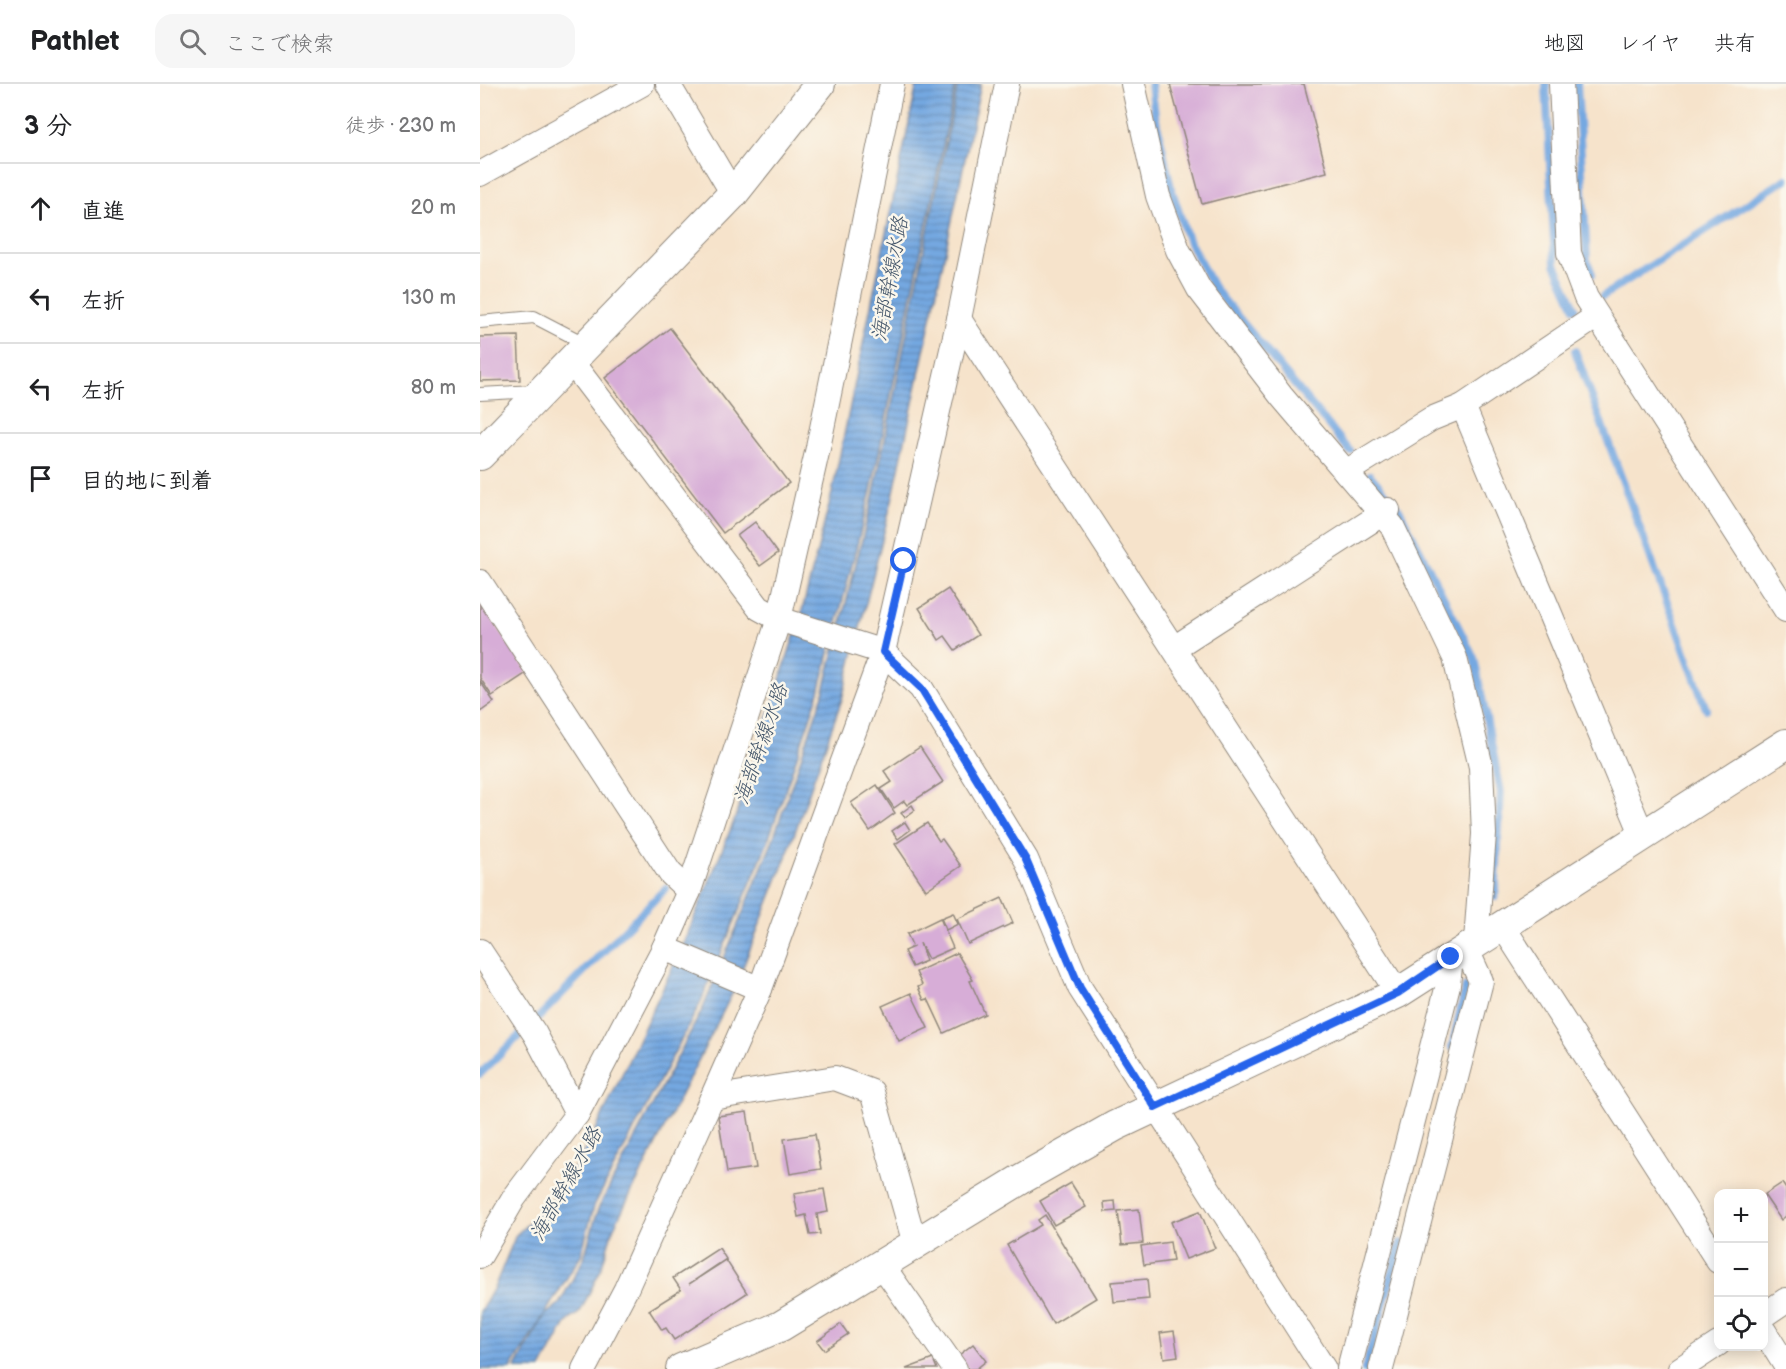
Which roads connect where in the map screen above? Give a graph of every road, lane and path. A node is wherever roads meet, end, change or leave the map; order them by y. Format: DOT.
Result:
graph roads {
  1 [pos="642,84"];
  2 [pos="668,84"];
  3 [pos="820,84"];
  4 [pos="892,84"];
  5 [pos="1007,84"];
  6 [pos="1133,84"];
  7 [pos="1561,84"];
  8 [pos="480,174"];
  9 [pos="733,194"];
  10 [pos="1597,316"];
  11 [pos="959,319"];
  12 [pos="480,322"];
  13 [pos="578,352"];
  14 [pos="541,391"];
  15 [pos="480,394"];
  16 [pos="1463,406"];
  17 [pos="480,455"];
  18 [pos="1346,472"];
  19 [pos="1385,511"];
  20 [pos="480,582"];
  21 [pos="1786,610"];
  22 [pos="786,621"];
  23 [pos="1173,648"];
  24 [pos="876,649"];
  25 [pos="1786,744"];
  26 [pos="1643,836"];
  27 [pos="689,891"];
  28 [pos="1502,925"];
  29 [pos="1465,949"];
  30 [pos="669,950"];
  31 [pos="480,951"];
  32 [pos="757,988"];
  33 [pos="1398,993"];
  34 [pos="712,1098"];
  35 [pos="1155,1107"];
  36 [pos="577,1114"];
  37 [pos="915,1244"];
  38 [pos="1714,1253"];
  39 [pos="480,1256"];
  40 [pos="882,1265"];
  41 [pos="1786,1300"];
  42 [pos="1768,1312"];
  43 [pos="1768,1337"];
  44 [pos="1714,1347"];
  45 [pos="1786,1366"];
  46 [pos="584,1369"];
  47 [pos="681,1369"];
  48 [pos="955,1369"];
  49 [pos="1324,1369"];
  50 [pos="1349,1369"];
  51 [pos="1381,1369"];
  52 [pos="1680,1369"];
  1 -- 8 [label="street"];
  2 -- 9 [label="street"];
  3 -- 9 [label="street"];
  4 -- 22 [label="street"];
  5 -- 11 [label="street"];
  6 -- 18 [label="street"];
  7 -- 10 [label="street"];
  9 -- 13 [label="street"];
  10 -- 16 [label="street"];
  10 -- 21 [label="street"];
  11 -- 23 [label="street"];
  11 -- 24 [label="street"];
  12 -- 13 [label="lane"];
  13 -- 14 [label="street"];
  13 -- 22 [label="street"];
  14 -- 15 [label="lane"];
  14 -- 17 [label="street"];
  16 -- 18 [label="street"];
  16 -- 26 [label="street"];
  18 -- 19 [label="street"];
  19 -- 23 [label="street"];
  19 -- 29 [label="street"];
  20 -- 27 [label="street"];
  22 -- 24 [label="street"];
  22 -- 27 [label="street"];
  23 -- 33 [label="street"];
  24 -- 32 [label="street"];
  24 -- 35 [label="street"];
  25 -- 26 [label="street"];
  26 -- 28 [label="street"];
  27 -- 30 [label="street"];
  28 -- 29 [label="street"];
  28 -- 38 [label="street"];
  29 -- 33 [label="street"];
  29 -- 50 [label="street"];
  29 -- 51 [label="street"];
  30 -- 32 [label="street"];
  30 -- 36 [label="street"];
  31 -- 36 [label="street"];
  32 -- 34 [label="street"];
  33 -- 35 [label="street"];
  34 -- 37 [label="street"];
  34 -- 46 [label="street"];
  35 -- 37 [label="street"];
  35 -- 49 [label="street"];
  36 -- 39 [label="street"];
  37 -- 40 [label="street"];
  40 -- 47 [label="street"];
  40 -- 48 [label="street"];
  41 -- 42 [label="street"];
  43 -- 45 [label="street"];
  44 -- 52 [label="street"];
}
